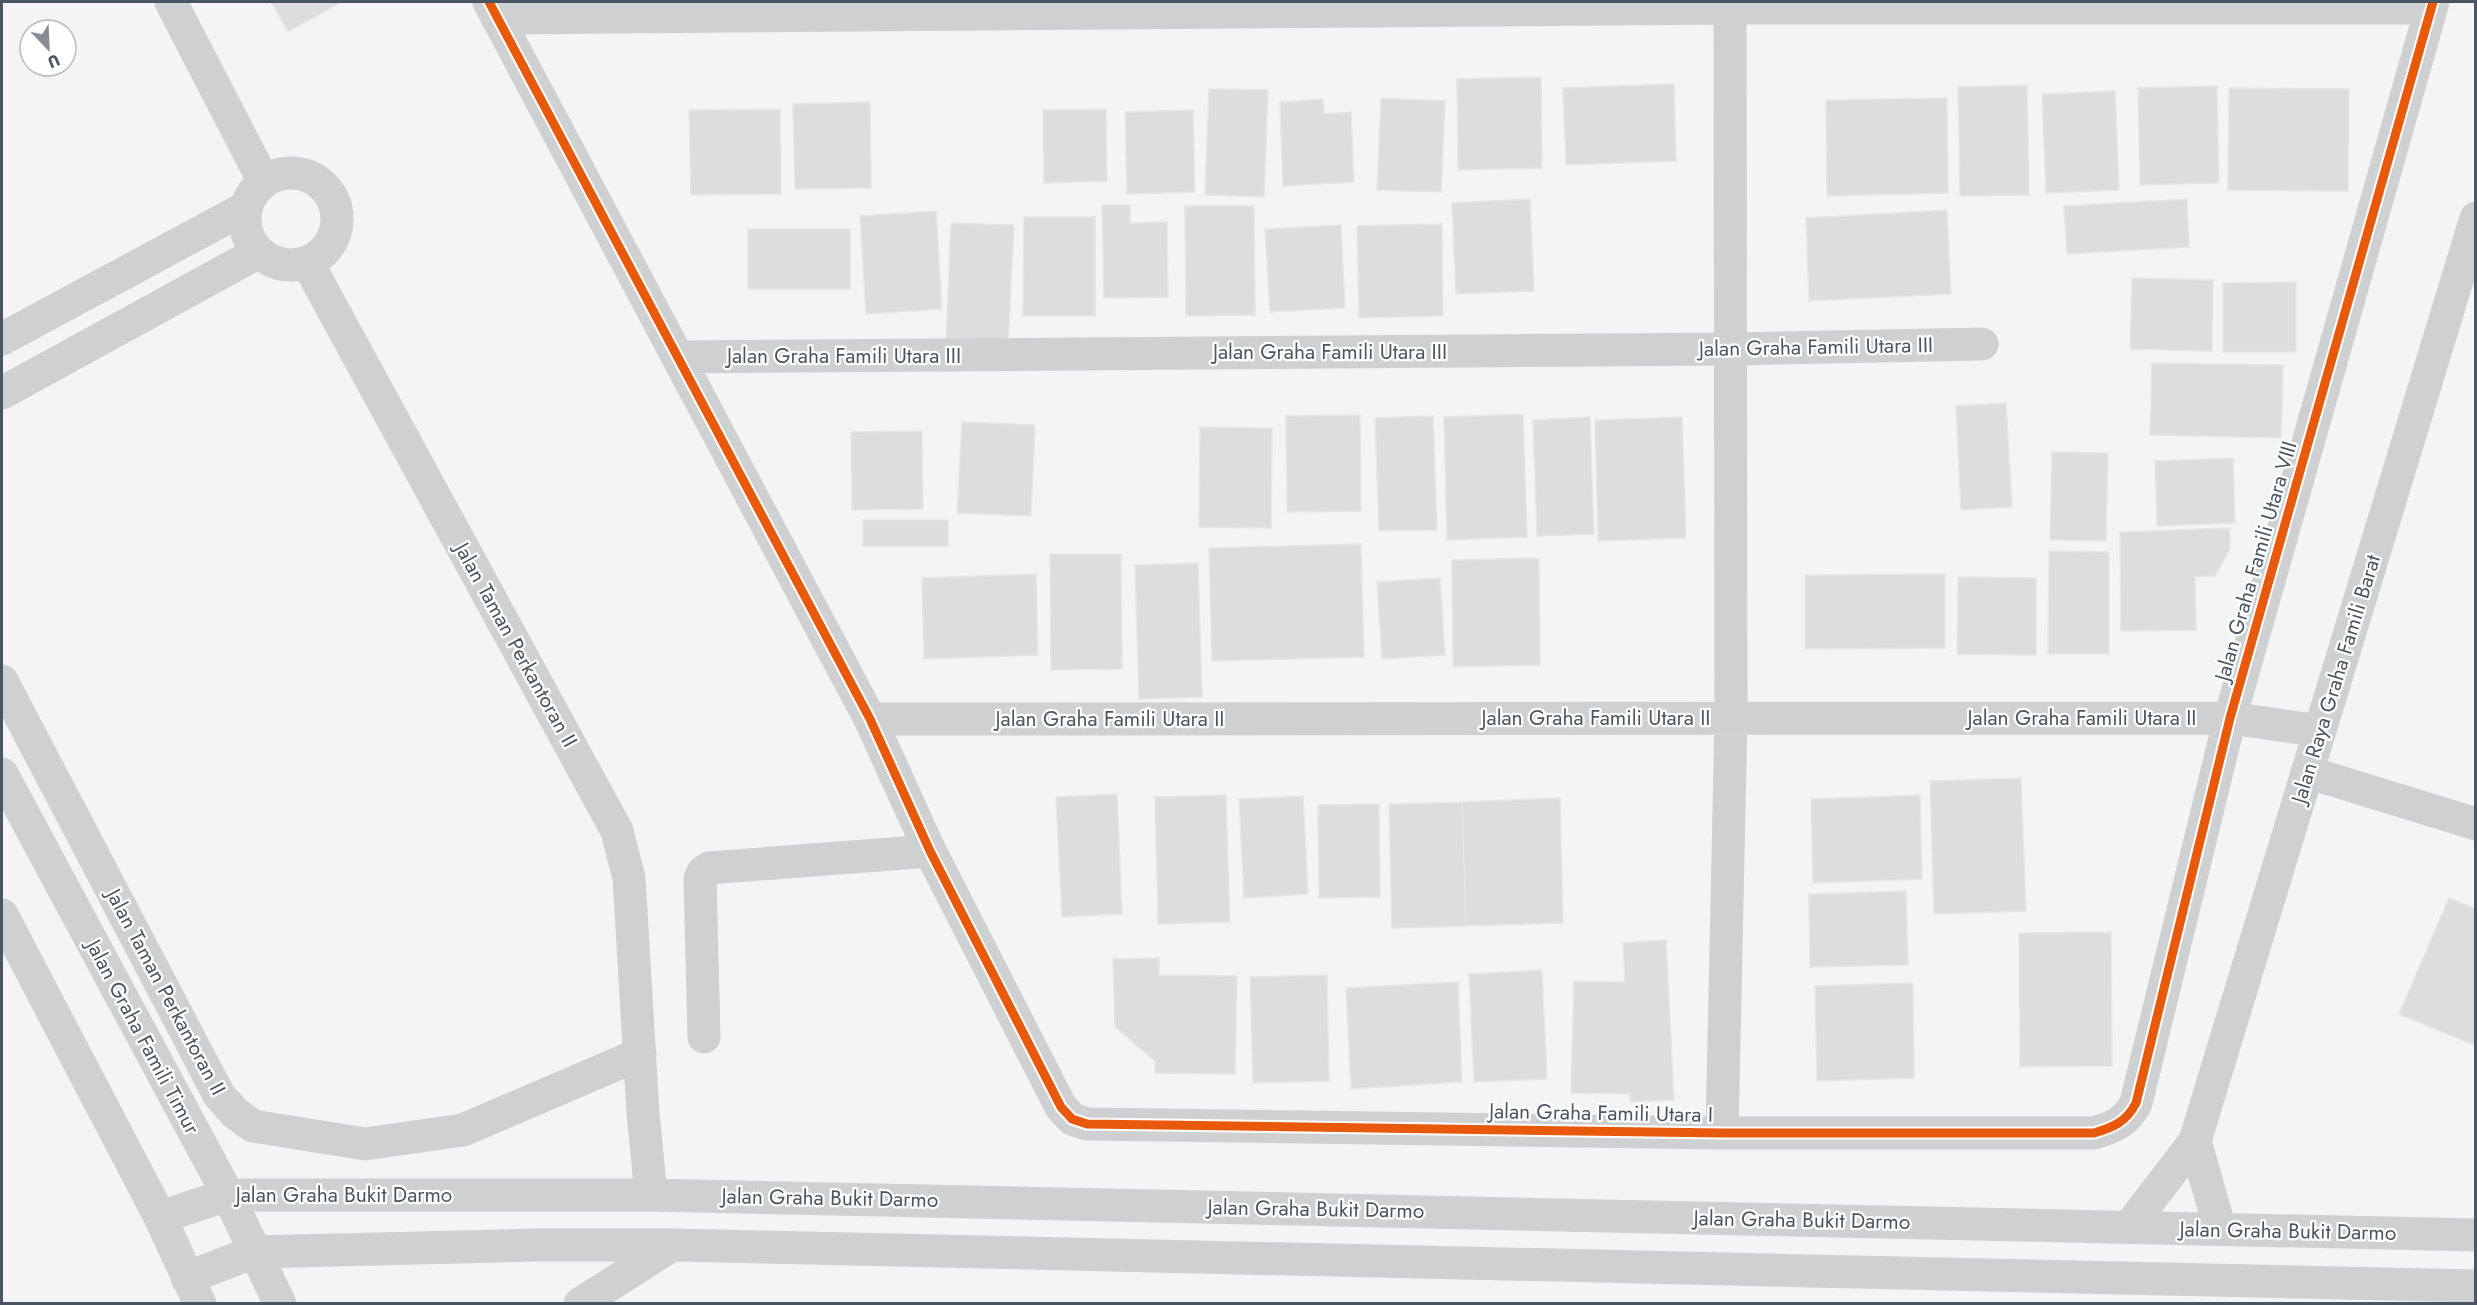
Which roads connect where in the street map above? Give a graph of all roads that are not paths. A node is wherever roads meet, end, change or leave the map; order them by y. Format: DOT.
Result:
graph roads {
  1 [pos="171,2"];
  2 [pos="1730,5"];
  3 [pos="2432,5"];
  4 [pos="493,10"];
  5 [pos="256,194"];
  6 [pos="2475,218"];
  7 [pos="259,252"];
  8 [pos="307,262"];
  9 [pos="2,339"];
  10 [pos="1982,344"];
  11 [pos="1732,349"];
  12 [pos="678,357"];
  13 [pos="2,393"];
  14 [pos="2,681"];
  15 [pos="1731,718"];
  16 [pos="2230,718"];
  17 [pos="870,719"];
  18 [pos="2320,731"];
  19 [pos="2307,772"];
  20 [pos="2,774"];
  21 [pos="2475,824"];
  22 [pos="930,851"];
  23 [pos="2,915"];
  24 [pos="704,1037"];
  25 [pos="640,1054"];
  26 [pos="2115,1126"];
  27 [pos="1722,1133"];
  28 [pos="2195,1141"];
  29 [pos="436,1194"];
  30 [pos="228,1195"];
  31 [pos="651,1195"];
  32 [pos="160,1217"];
  33 [pos="2129,1227"];
  34 [pos="2220,1229"];
  35 [pos="2475,1235"];
  36 [pos="672,1245"];
  37 [pos="438,1247"];
  38 [pos="254,1252"];
  39 [pos="2475,1286"];
  40 [pos="2101,1290"];
  41 [pos="194,1291"];
  42 [pos="280,1304"];
  43 [pos="580,1304"];
  1 -- 5 [label="street"];
  2 -- 3 [label="street"];
  2 -- 4 [label="street"];
  2 -- 11 [label="street"];
  3 -- 16 [label="street, Jalan Graha Famili Utara VIII"];
  4 -- 12 [label="street"];
  5 -- 7 [label="street"];
  5 -- 8 [label="street"];
  5 -- 9 [label="street"];
  6 -- 18 [label="street, Jalan Raya Graha Famili Barat"];
  7 -- 8 [label="street"];
  7 -- 13 [label="street"];
  8 -- 25 [label="street, Jalan Taman Perkantoran II"];
  10 -- 11 [label="street, Jalan Graha Famili Utara III"];
  11 -- 12 [label="street, Jalan Graha Famili Utara III"];
  11 -- 15 [label="street"];
  12 -- 17 [label="street"];
  14 -- 25 [label="street, Jalan Taman Perkantoran II"];
  15 -- 16 [label="street, Jalan Graha Famili Utara II"];
  15 -- 17 [label="street, Jalan Graha Famili Utara II"];
  15 -- 27 [label="street"];
  16 -- 18 [label="street, Jalan Graha Famili Utara II"];
  16 -- 26 [label="street, Jalan Graha Famili Utara VIII"];
  17 -- 22 [label="street"];
  18 -- 19 [label="street, Jalan Raya Graha Famili Barat"];
  19 -- 21 [label="street"];
  19 -- 28 [label="street, Jalan Raya Graha Famili Barat"];
  20 -- 30 [label="street, Jalan Graha Famili Timur"];
  22 -- 24 [label="street"];
  22 -- 27 [label="street, Jalan Graha Famili Utara I"];
  23 -- 32 [label="street"];
  25 -- 31 [label="street, Jalan Taman Perkantoran II"];
  26 -- 27 [label="street, Jalan Graha Famili Utara I"];
  28 -- 33 [label="street, Jalan Raya Graha Famili Barat"];
  28 -- 34 [label="street"];
  29 -- 30 [label="street, Jalan Graha Bukit Darmo"];
  29 -- 31 [label="street, Jalan Graha Bukit Darmo"];
  29 -- 37 [label="street"];
  30 -- 32 [label="street, Jalan Graha Bukit Darmo"];
  30 -- 38 [label="street, Jalan Graha Famili Timur"];
  31 -- 33 [label="street, Jalan Graha Bukit Darmo"];
  32 -- 41 [label="street"];
  33 -- 34 [label="street, Jalan Graha Bukit Darmo"];
  34 -- 35 [label="street, Jalan Graha Bukit Darmo"];
  36 -- 37 [label="street"];
  36 -- 40 [label="street"];
  36 -- 43 [label="street"];
  37 -- 38 [label="street"];
  38 -- 41 [label="street"];
  38 -- 42 [label="street, Jalan Graha Famili Timur"];
  39 -- 40 [label="street"];
}
